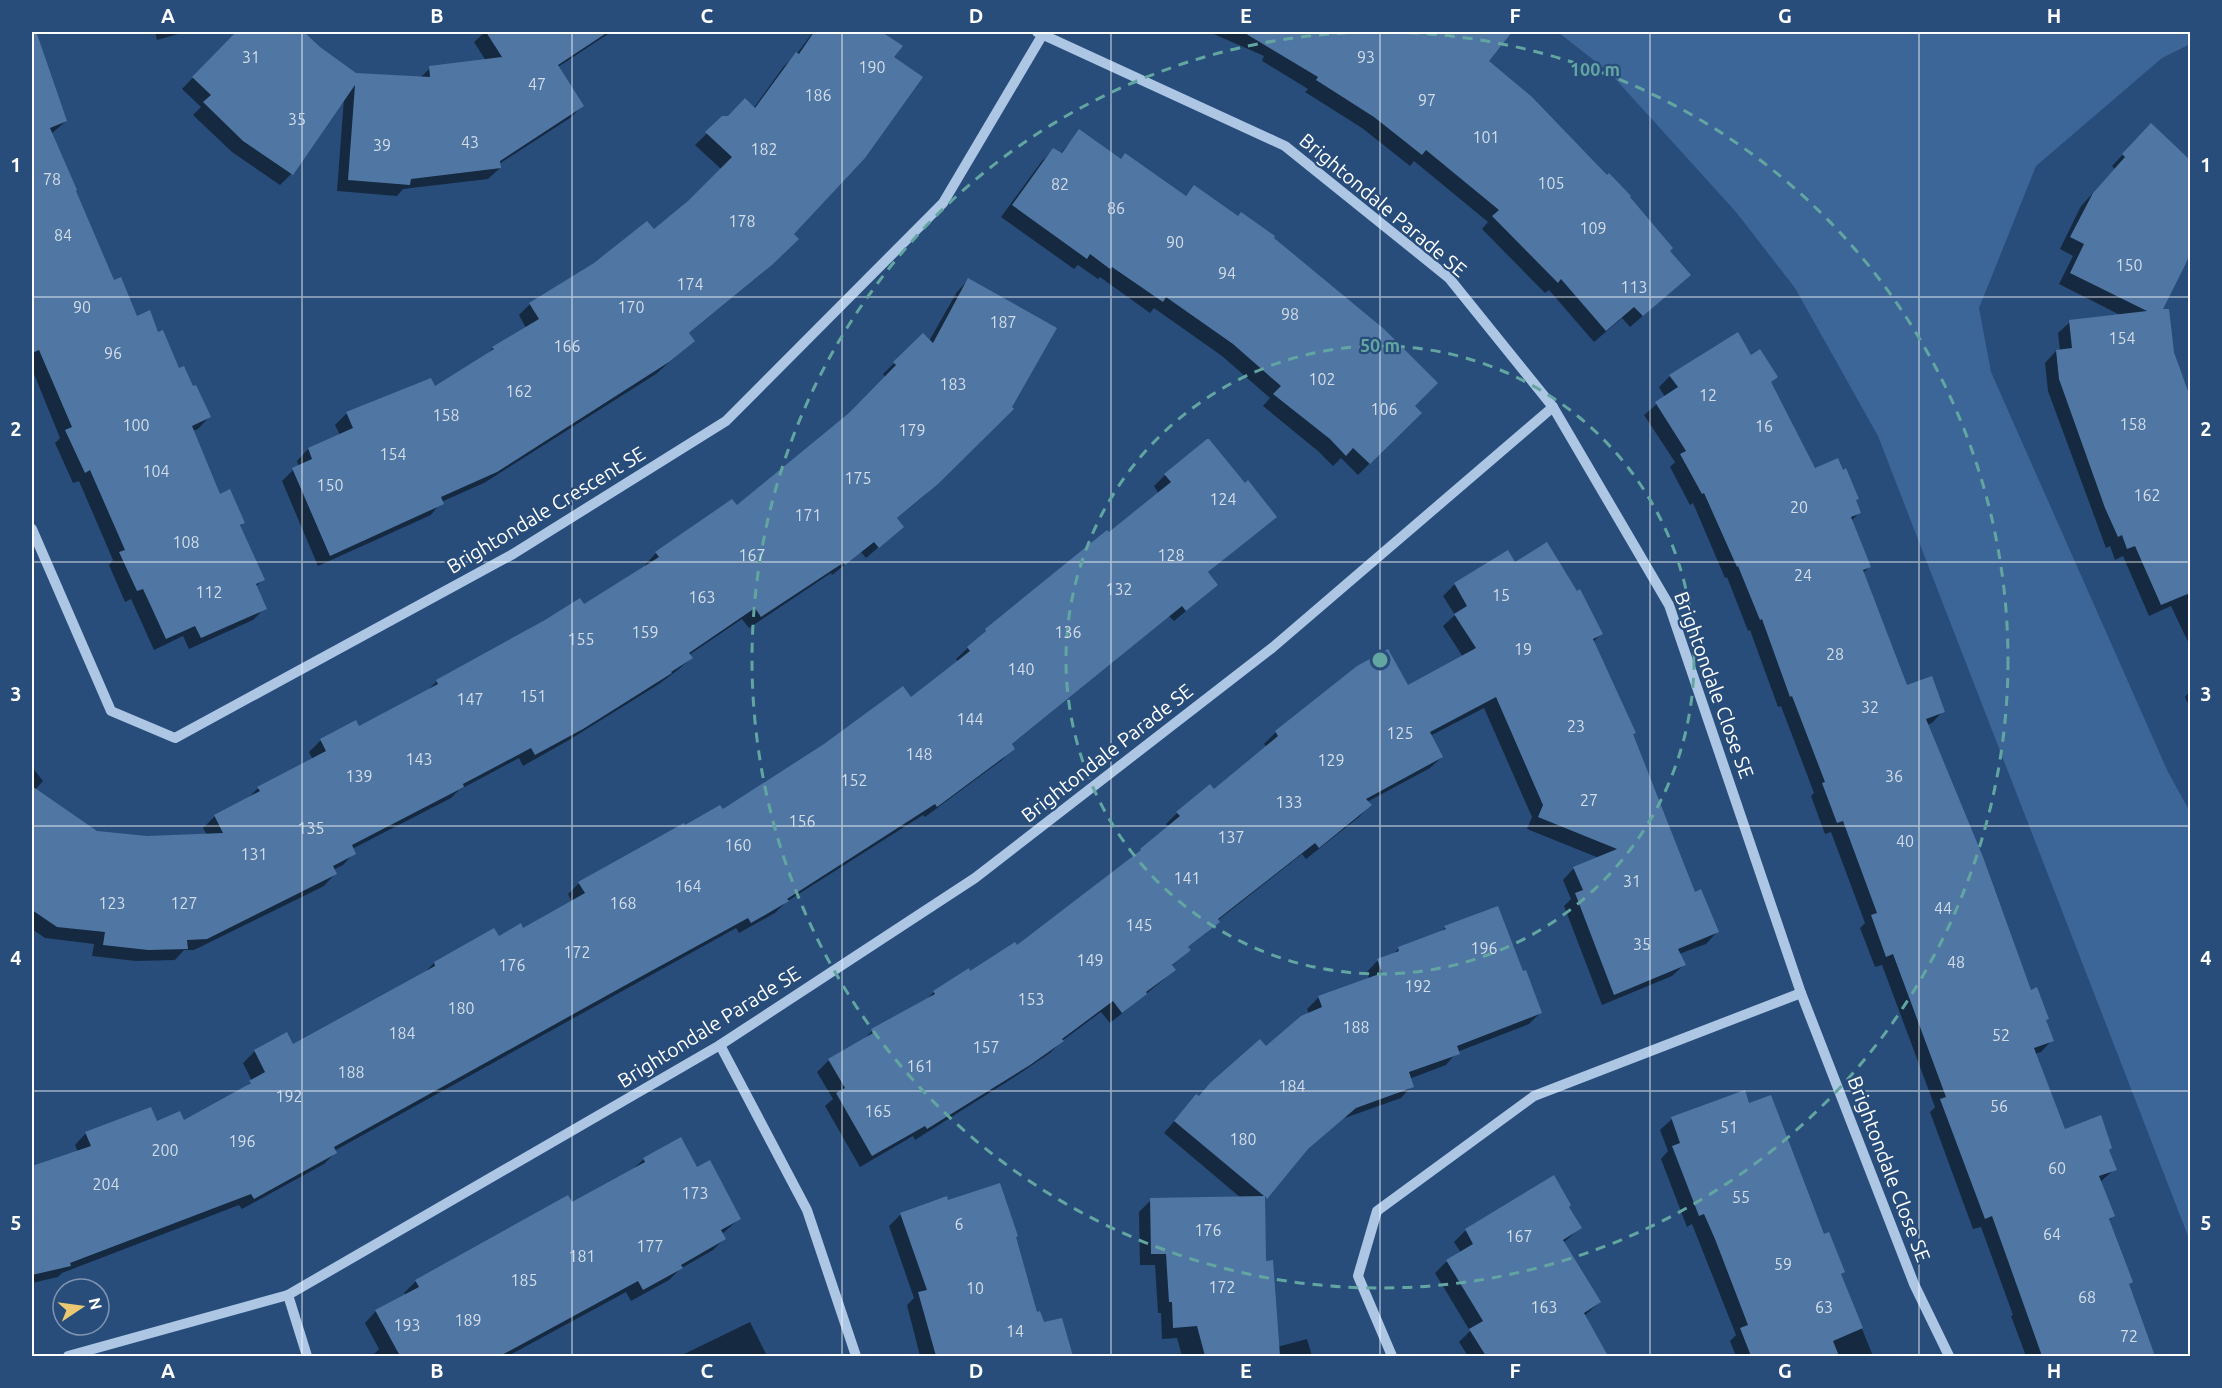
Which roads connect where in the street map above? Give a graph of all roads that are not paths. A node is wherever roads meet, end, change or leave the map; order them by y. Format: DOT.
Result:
graph roads {
  1 [pos="1040,33"];
  2 [pos="1553,407"];
  3 [pos="32,529"];
  4 [pos="1801,993"];
  5 [pos="720,1045"];
  6 [pos="288,1295"];
  7 [pos="68,1356"];
  8 [pos="307,1356"];
  9 [pos="856,1356"];
  10 [pos="1392,1356"];
  11 [pos="1949,1356"];
  1 -- 2 [label="street, Brightondale Parade SE"];
  1 -- 3 [label="street, Brightondale Crescent SE"];
  2 -- 4 [label="street, Brightondale Close SE"];
  2 -- 5 [label="street, Brightondale Parade SE"];
  4 -- 10 [label="street"];
  4 -- 11 [label="street, Brightondale Close SE"];
  5 -- 6 [label="street, Brightondale Parade SE"];
  5 -- 9 [label="street"];
  6 -- 7 [label="street, Brightondale Parade SE"];
  6 -- 8 [label="street"];
}
